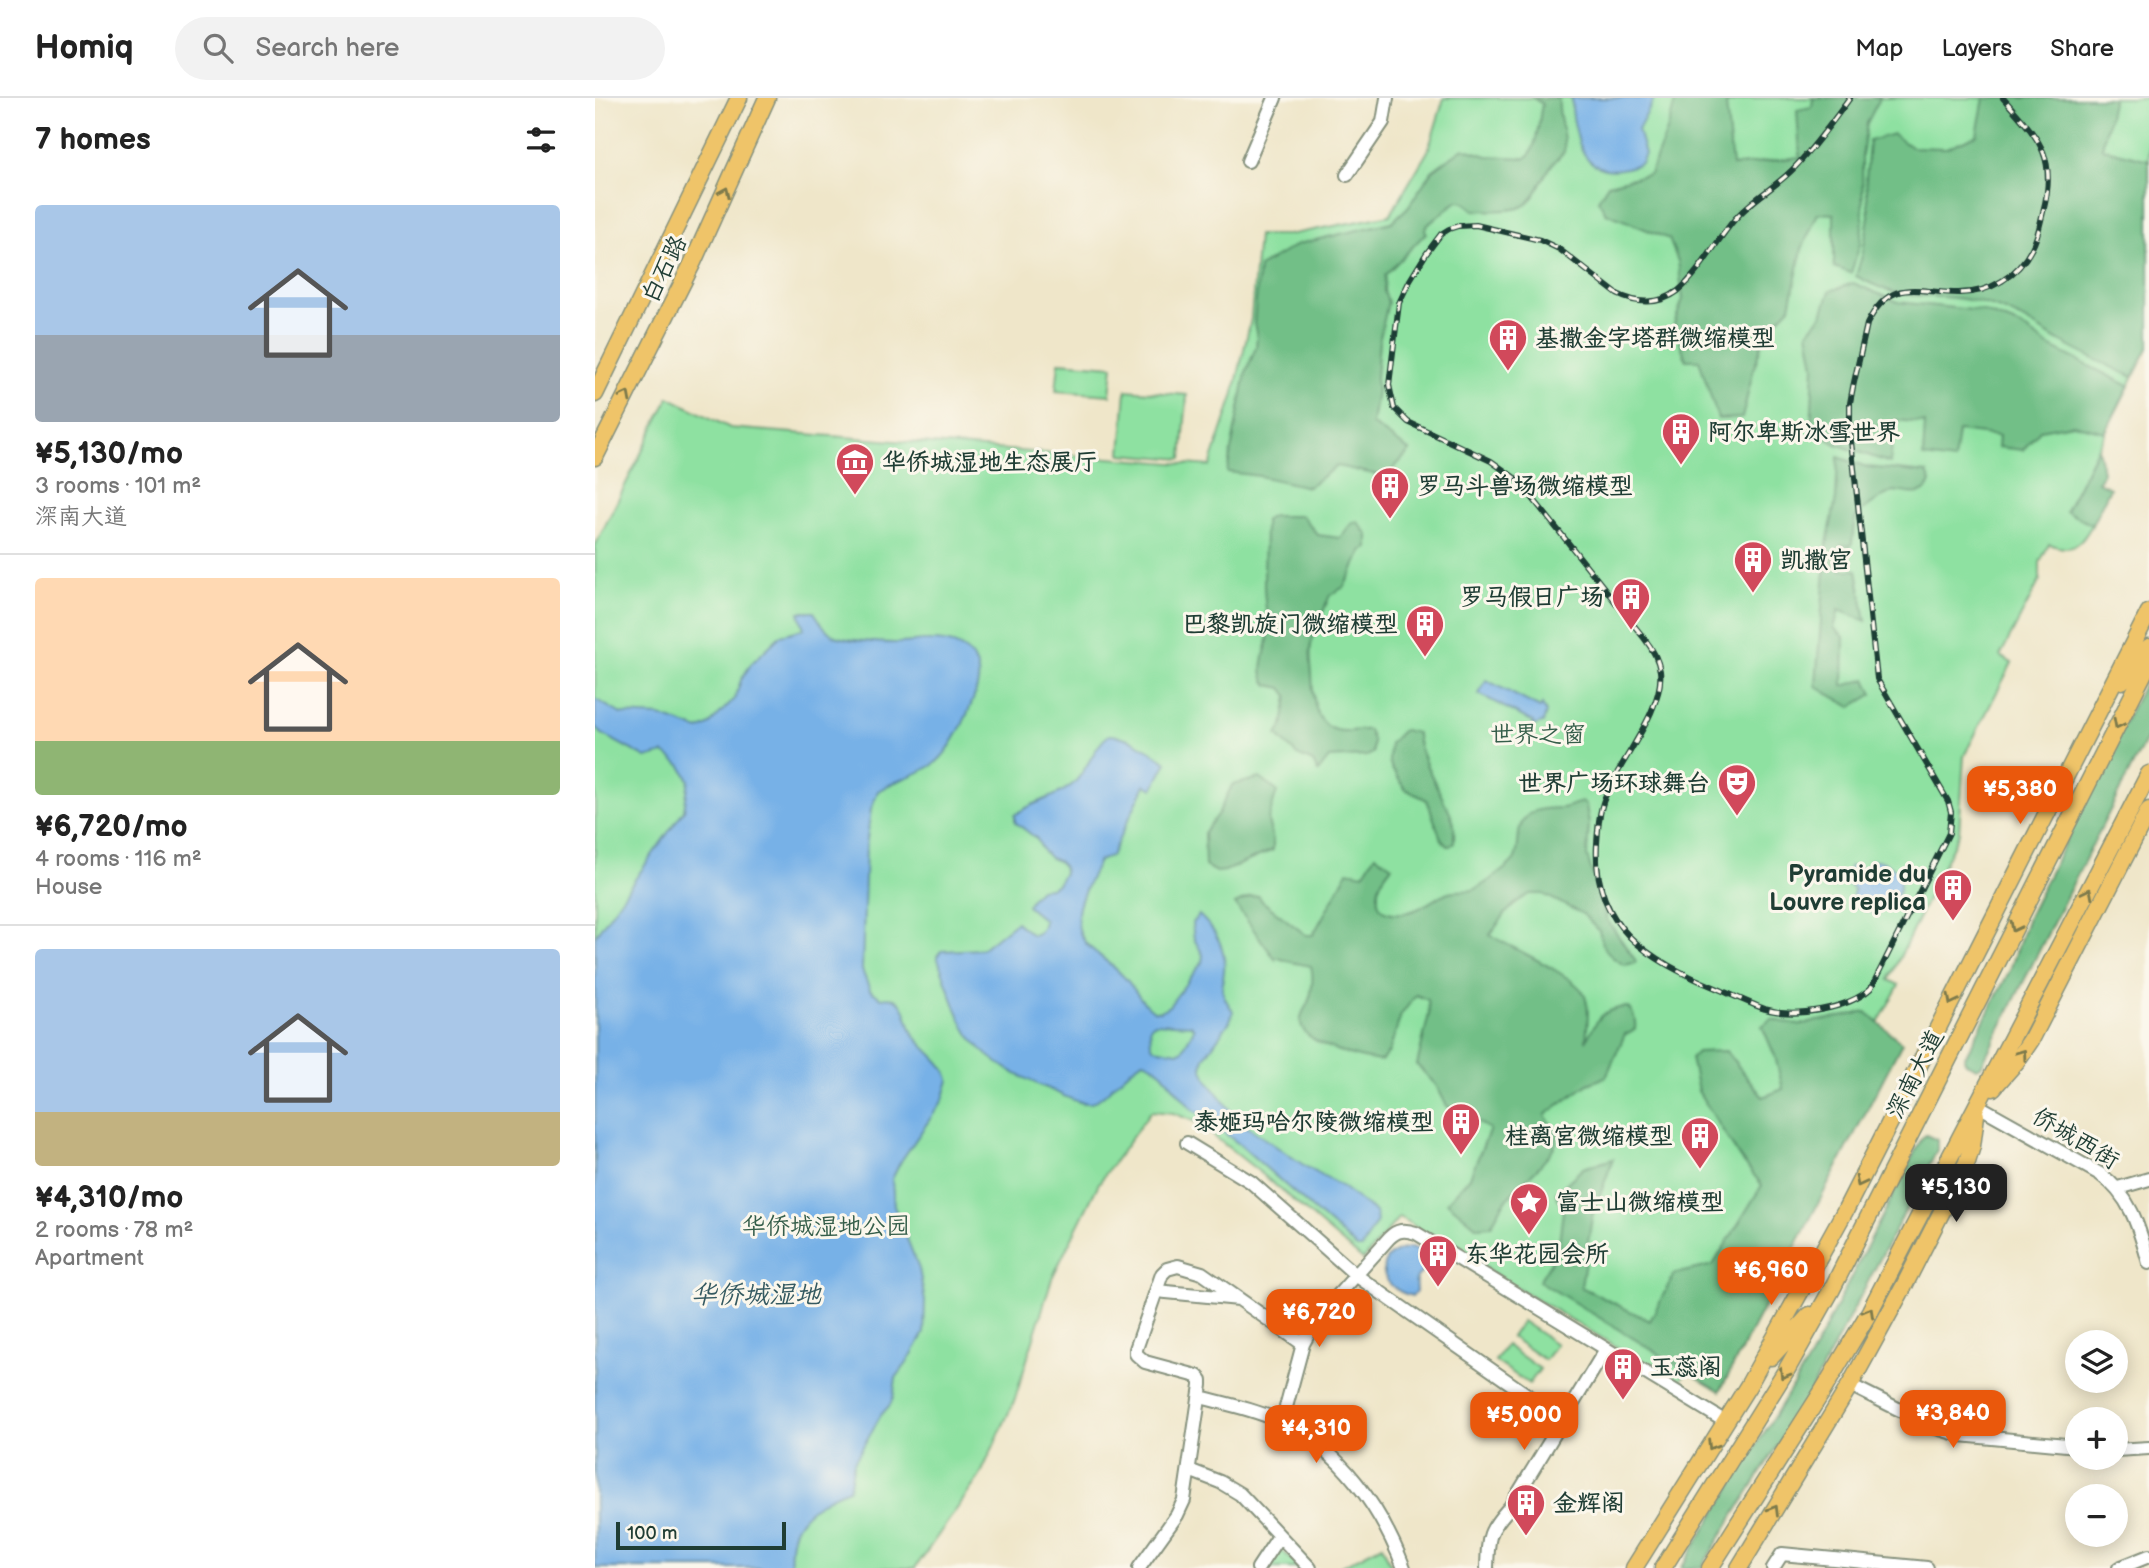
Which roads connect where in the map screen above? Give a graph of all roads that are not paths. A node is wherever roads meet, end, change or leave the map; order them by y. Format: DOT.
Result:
graph roads {
  1 [pos="767,98"];
  2 [pos="1275,98"];
  3 [pos="1387,98"];
  4 [pos="736,102"];
  5 [pos="1248,161"];
  6 [pos="1347,175"];
  7 [pos="595,394"];
  8 [pos="595,457"];
  9 [pos="2149,611"];
  10 [pos="2149,647"];
  11 [pos="2149,663"];
  12 [pos="2100,708"];
  13 [pos="2147,778"];
  14 [pos="2149,810"];
  15 [pos="2108,890"];
  16 [pos="1924,1056"];
  17 [pos="1977,1105"];
  18 [pos="1918,1119"];
  19 [pos="1187,1143"];
  20 [pos="2149,1178"];
  21 [pos="2118,1188"];
  22 [pos="2149,1262"];
  23 [pos="1357,1276"];
  24 [pos="1832,1289"];
  25 [pos="1156,1291"];
  26 [pos="1239,1299"];
  27 [pos="1882,1325"];
  28 [pos="1303,1344"];
  29 [pos="1606,1349"];
  30 [pos="1850,1385"];
  31 [pos="1748,1386"];
  32 [pos="1822,1392"];
  33 [pos="1200,1397"];
  34 [pos="1563,1420"];
  35 [pos="1282,1422"];
  36 [pos="1726,1422"];
  37 [pos="2065,1446"];
  38 [pos="2149,1448"];
  39 [pos="2128,1449"];
  40 [pos="1189,1470"];
  41 [pos="1675,1503"];
  42 [pos="1279,1536"];
  43 [pos="2149,1556"];
  44 [pos="1139,1568"];
  45 [pos="1258,1568"];
  46 [pos="1310,1568"];
  47 [pos="1404,1568"];
  48 [pos="1487,1568"];
  49 [pos="1634,1568"];
  50 [pos="1656,1568"];
  51 [pos="1663,1568"];
  52 [pos="1710,1568"];
  53 [pos="1739,1568"];
  54 [pos="1773,1568"];
  55 [pos="1927,1568"];
  56 [pos="2119,1568"];
  8 -- 1 [label="main road, 白石路, one-way"];
  2 -- 5 [label="street"];
  3 -- 6 [label="street"];
  4 -- 7 [label="main road, 白石路"];
  9 -- 12 [label="main road"];
  10 -- 12 [label="main road"];
  11 -- 18 [label="main road, 深南大道, one-way"];
  12 -- 16 [label="main road, one-way"];
  13 -- 15 [label="main road"];
  17 -- 13 [label="main road, one-way"];
  14 -- 15 [label="main road"];
  17 -- 15 [label="main road, one-way"];
  16 -- 18 [label="main road"];
  16 -- 31 [label="main road, one-way"];
  17 -- 21 [label="street, 侨城西街"];
  17 -- 27 [label="main road"];
  32 -- 17 [label="main road, one-way"];
  18 -- 24 [label="main road, 深南大道"];
  19 -- 23 [label="street"];
  20 -- 21 [label="street"];
  21 -- 22 [label="street, 侨城西街"];
  23 -- 28 [label="street"];
  23 -- 29 [label="street"];
  23 -- 34 [label="street"];
  24 -- 31 [label="main road"];
  24 -- 51 [label="main road, 深南大道, one-way"];
  25 -- 26 [label="street"];
  25 -- 26 [label="street"];
  25 -- 33 [label="street"];
  26 -- 28 [label="street"];
  27 -- 30 [label="main road"];
  27 -- 32 [label="main road"];
  28 -- 35 [label="street"];
  29 -- 34 [label="street"];
  29 -- 36 [label="street"];
  30 -- 37 [label="street"];
  53 -- 30 [label="main road, one-way"];
  31 -- 36 [label="main road"];
  32 -- 52 [label="main road"];
  33 -- 35 [label="street"];
  33 -- 40 [label="street"];
  34 -- 48 [label="street"];
  35 -- 47 [label="street"];
  36 -- 41 [label="main road, one-way"];
  38 -- 39 [label="street"];
  40 -- 42 [label="street"];
  40 -- 44 [label="street"];
  41 -- 49 [label="main road"];
  41 -- 50 [label="main road"];
  42 -- 45 [label="street"];
  42 -- 46 [label="street"];
  43 -- 56 [label="street"];
  54 -- 55 [label="street"];
}
